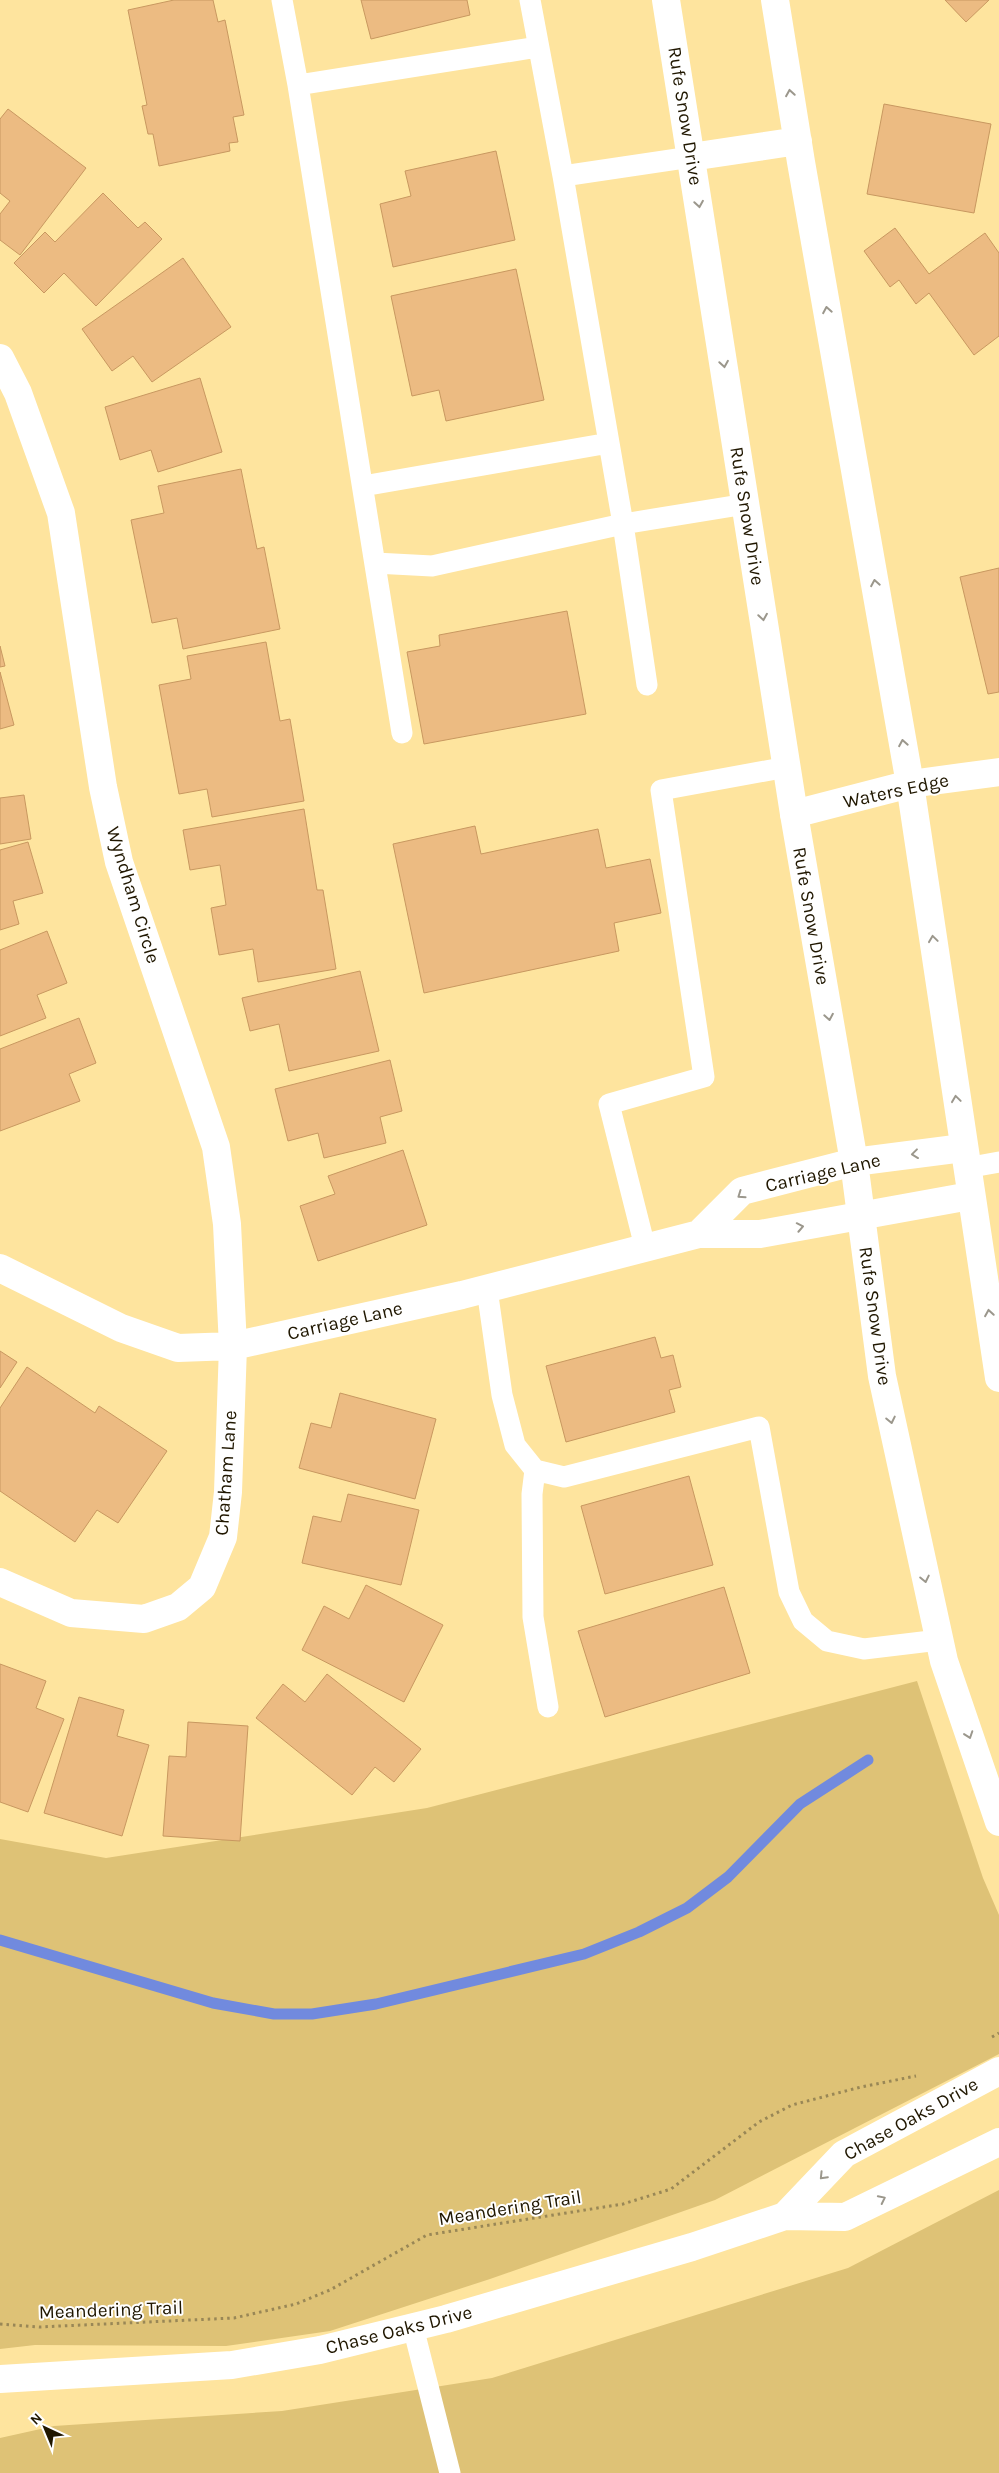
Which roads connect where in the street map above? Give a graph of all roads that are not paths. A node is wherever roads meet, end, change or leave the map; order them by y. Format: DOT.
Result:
graph roads {
  1 [pos="282,0"];
  2 [pos="530,0"];
  3 [pos="666,0"];
  4 [pos="775,0"];
  5 [pos="538,47"];
  6 [pos="298,85"];
  7 [pos="798,141"];
  8 [pos="691,157"];
  9 [pos="564,176"];
  10 [pos="0,358"];
  11 [pos="609,443"];
  12 [pos="363,486"];
  13 [pos="746,504"];
  14 [pos="623,524"];
  15 [pos="375,563"];
  16 [pos="647,685"];
  17 [pos="402,733"];
  18 [pos="787,767"];
  19 [pos="999,772"];
  20 [pos="910,784"];
  21 [pos="794,814"];
  22 [pos="965,1158"];
  23 [pos="854,1162"];
  24 [pos="999,1162"];
  25 [pos="970,1196"];
  26 [pos="860,1216"];
  27 [pos="699,1234"];
  28 [pos="645,1248"];
  29 [pos="0,1268"];
  30 [pos="487,1288"];
  31 [pos="233,1346"];
  32 [pos="999,1378"];
  33 [pos="535,1470"];
  34 [pos="0,1582"];
  35 [pos="939,1640"];
  36 [pos="548,1707"];
  37 [pos="999,1822"];
  38 [pos="999,2070"];
  39 [pos="999,2142"];
  40 [pos="785,2216"];
  41 [pos="413,2327"];
  42 [pos="0,2379"];
  43 [pos="450,2473"];
  1 -- 6 [label="lane"];
  2 -- 5 [label="lane"];
  3 -- 8 [label="street, Rufe Snow Drive"];
  7 -- 4 [label="street, one-way"];
  5 -- 6 [label="lane"];
  5 -- 9 [label="lane"];
  6 -- 12 [label="lane"];
  7 -- 8 [label="street"];
  20 -- 7 [label="street, one-way"];
  8 -- 9 [label="lane"];
  8 -- 13 [label="street, Rufe Snow Drive, one-way"];
  9 -- 11 [label="lane"];
  10 -- 31 [label="street, Wyndham Circle"];
  11 -- 12 [label="lane"];
  11 -- 14 [label="lane"];
  12 -- 15 [label="lane"];
  13 -- 14 [label="lane"];
  13 -- 18 [label="street, Rufe Snow Drive, one-way"];
  14 -- 15 [label="lane"];
  14 -- 16 [label="lane"];
  15 -- 17 [label="lane"];
  18 -- 21 [label="street, Rufe Snow Drive"];
  18 -- 28 [label="lane"];
  19 -- 20 [label="street, Waters Edge"];
  20 -- 21 [label="street, Waters Edge"];
  22 -- 20 [label="street, one-way"];
  21 -- 23 [label="street, Rufe Snow Drive, one-way"];
  22 -- 23 [label="street, Carriage Lane, one-way"];
  22 -- 24 [label="lane"];
  22 -- 25 [label="street"];
  23 -- 26 [label="street, Rufe Snow Drive"];
  23 -- 27 [label="street, Carriage Lane, one-way"];
  25 -- 26 [label="street, Carriage Lane"];
  32 -- 25 [label="street, one-way"];
  27 -- 26 [label="street, Carriage Lane, one-way"];
  26 -- 35 [label="street, Rufe Snow Drive, one-way"];
  27 -- 28 [label="street, Carriage Lane"];
  28 -- 30 [label="street, Carriage Lane"];
  29 -- 31 [label="street, Carriage Lane"];
  30 -- 31 [label="street, Carriage Lane"];
  30 -- 33 [label="lane"];
  31 -- 34 [label="street, Chatham Lane"];
  33 -- 35 [label="lane"];
  33 -- 36 [label="lane"];
  35 -- 37 [label="street, Rufe Snow Drive, one-way"];
  38 -- 40 [label="street, Chase Oaks Drive, one-way"];
  40 -- 39 [label="street, Chase Oaks Drive, one-way"];
  40 -- 41 [label="street, Chase Oaks Drive"];
  41 -- 42 [label="street, Chase Oaks Drive"];
  41 -- 43 [label="lane"];
}
